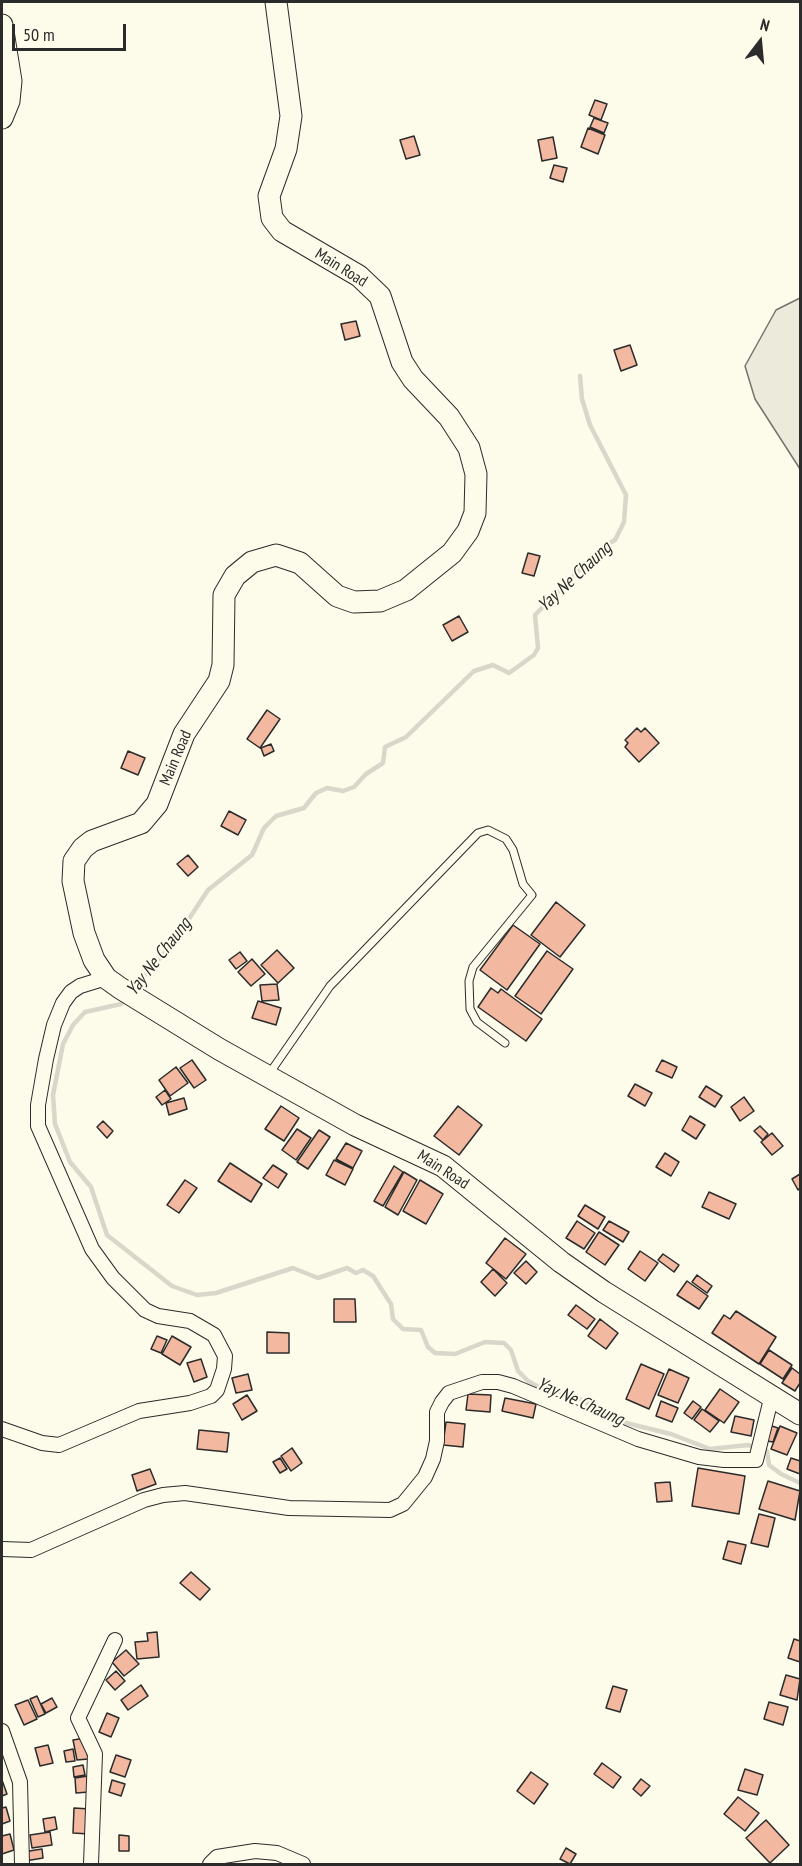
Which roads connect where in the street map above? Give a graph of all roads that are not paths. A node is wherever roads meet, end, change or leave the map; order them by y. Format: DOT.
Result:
graph roads {
  1 [pos="277,2"];
  2 [pos="2,24"];
  3 [pos="2,117"];
  4 [pos="106,978"];
  5 [pos="505,1043"];
  6 [pos="267,1076"];
  7 [pos="772,1395"];
  8 [pos="801,1414"];
  9 [pos="2,1429"];
  10 [pos="2,1549"];
  11 [pos="115,1640"];
  12 [pos="2,1731"];
  13 [pos="22,1864"];
  14 [pos="91,1864"];
  15 [pos="210,1864"];
  16 [pos="303,1864"];
  1 -- 4 [label="main road, Main Road"];
  2 -- 3 [label="main road"];
  4 -- 6 [label="main road, Main Road"];
  4 -- 9 [label="street"];
  5 -- 6 [label="lane"];
  6 -- 7 [label="main road, Main Road"];
  7 -- 8 [label="main road, Main Road"];
  7 -- 10 [label="street"];
  11 -- 14 [label="street"];
  12 -- 13 [label="street"];
  15 -- 16 [label="street"];
}
